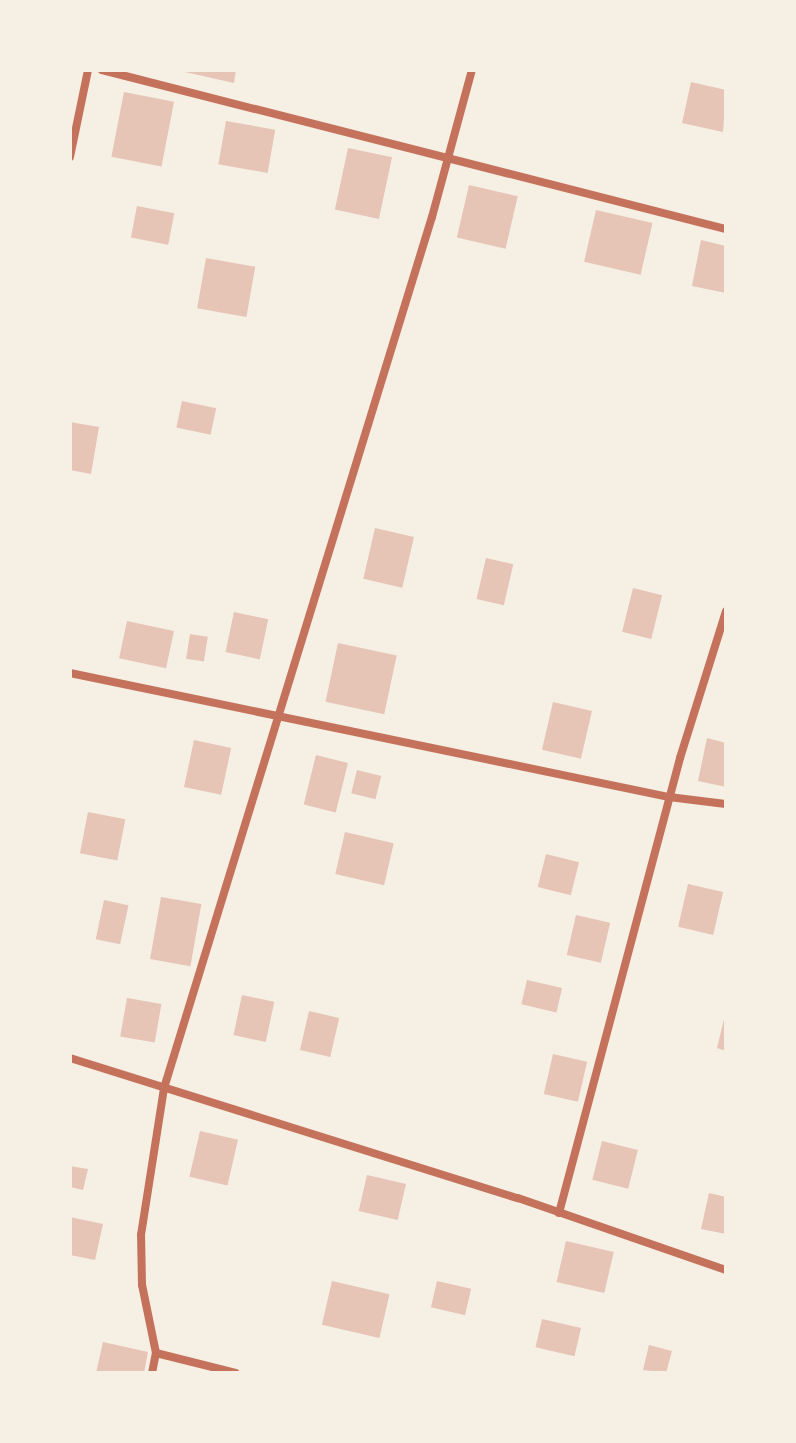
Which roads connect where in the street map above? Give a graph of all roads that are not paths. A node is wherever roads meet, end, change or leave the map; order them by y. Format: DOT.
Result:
graph roads {
  1 [pos="88,70"];
  2 [pos="102,70"];
  3 [pos="472,70"];
  4 [pos="70,157"];
  5 [pos="448,160"];
  6 [pos="726,229"];
  7 [pos="726,611"];
  8 [pos="70,673"];
  9 [pos="279,716"];
  10 [pos="669,797"];
  11 [pos="726,804"];
  12 [pos="70,1058"];
  13 [pos="164,1088"];
  14 [pos="559,1213"];
  15 [pos="726,1270"];
  16 [pos="156,1353"];
  17 [pos="152,1373"];
  18 [pos="236,1373"];
  1 -- 4 [label="street"];
  2 -- 5 [label="street"];
  3 -- 5 [label="street"];
  5 -- 6 [label="street"];
  5 -- 9 [label="street"];
  7 -- 10 [label="street"];
  8 -- 9 [label="street"];
  9 -- 10 [label="street"];
  9 -- 13 [label="street"];
  10 -- 11 [label="street"];
  10 -- 14 [label="street"];
  12 -- 13 [label="street"];
  13 -- 14 [label="street"];
  13 -- 16 [label="street"];
  14 -- 15 [label="street"];
  16 -- 17 [label="street"];
  16 -- 18 [label="street"];
}
